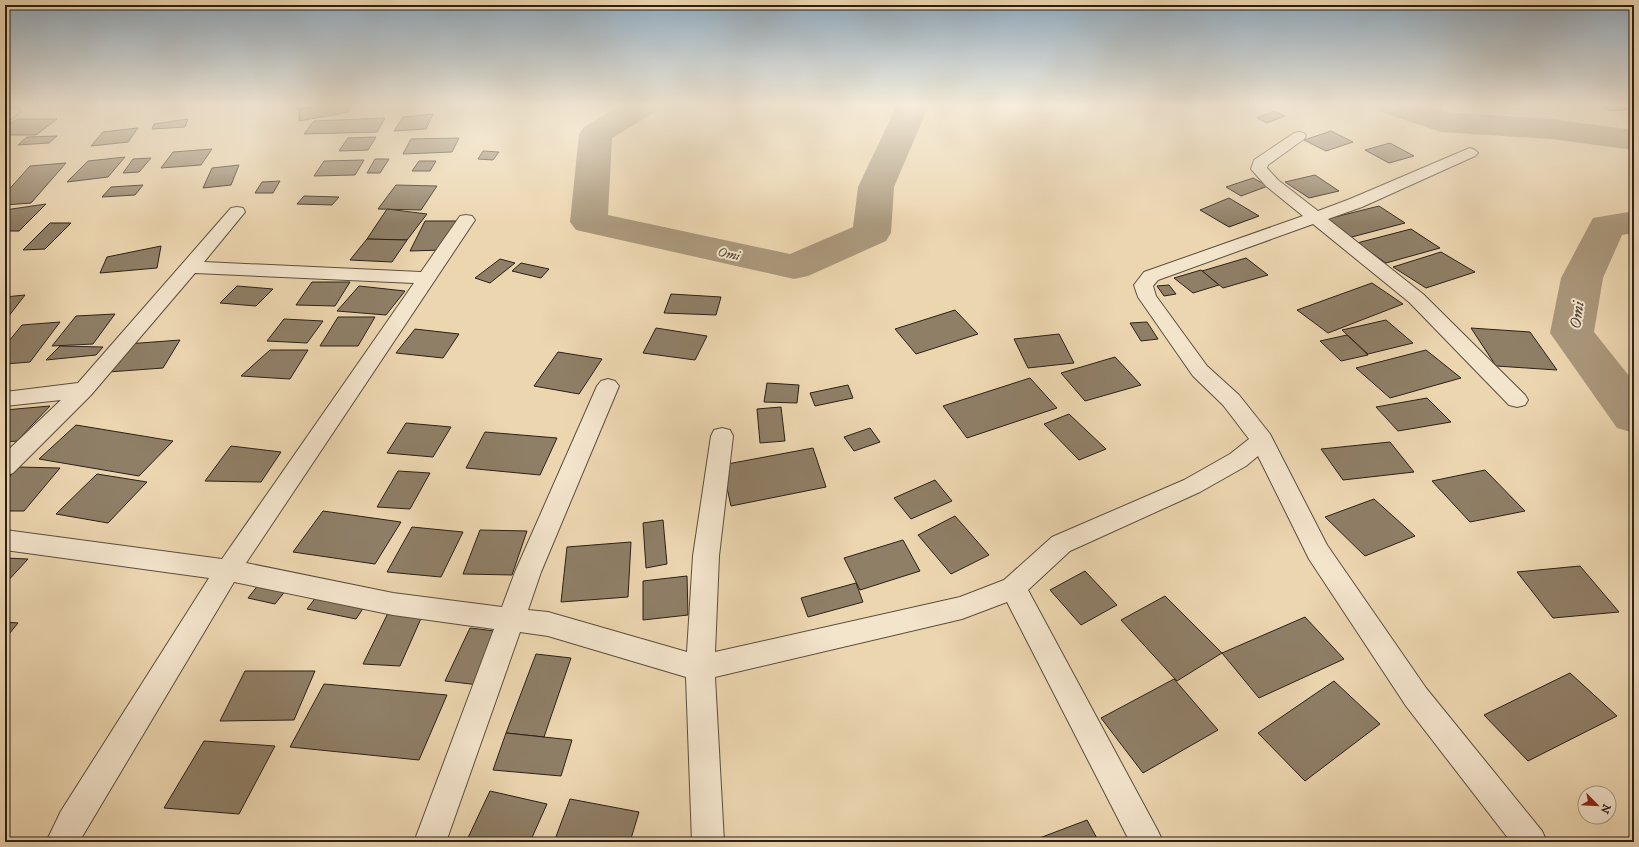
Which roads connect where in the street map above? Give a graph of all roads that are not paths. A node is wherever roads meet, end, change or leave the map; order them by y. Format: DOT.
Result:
graph roads {
  1 [pos="1287,145"];
  2 [pos="1470,153"];
  3 [pos="237,212"];
  4 [pos="1315,218"];
  5 [pos="466,220"];
  6 [pos="189,267"];
  7 [pos="428,278"];
  8 [pos="608,386"];
  9 [pos="84,390"];
  10 [pos="5,399"];
  11 [pos="1517,400"];
  12 [pos="722,436"];
  13 [pos="1262,440"];
  14 [pos="5,467"];
  15 [pos="5,540"];
  16 [pos="228,570"];
  17 [pos="1012,588"];
  18 [pos="510,619"];
  19 [pos="700,668"];
  20 [pos="62,842"];
  21 [pos="430,842"];
  22 [pos="708,842"];
  23 [pos="1147,842"];
  24 [pos="1531,842"];
  1 -- 4 [label="street"];
  2 -- 4 [label="street"];
  3 -- 6 [label="street"];
  4 -- 11 [label="street"];
  4 -- 13 [label="street"];
  5 -- 7 [label="street"];
  6 -- 7 [label="street"];
  6 -- 9 [label="street"];
  7 -- 16 [label="street"];
  8 -- 18 [label="street"];
  9 -- 10 [label="street"];
  9 -- 14 [label="street"];
  12 -- 19 [label="street"];
  13 -- 17 [label="street"];
  13 -- 24 [label="street"];
  15 -- 16 [label="street"];
  16 -- 18 [label="street"];
  16 -- 20 [label="street"];
  17 -- 19 [label="street"];
  17 -- 23 [label="street"];
  18 -- 19 [label="street"];
  18 -- 21 [label="street"];
  19 -- 22 [label="street"];
}
